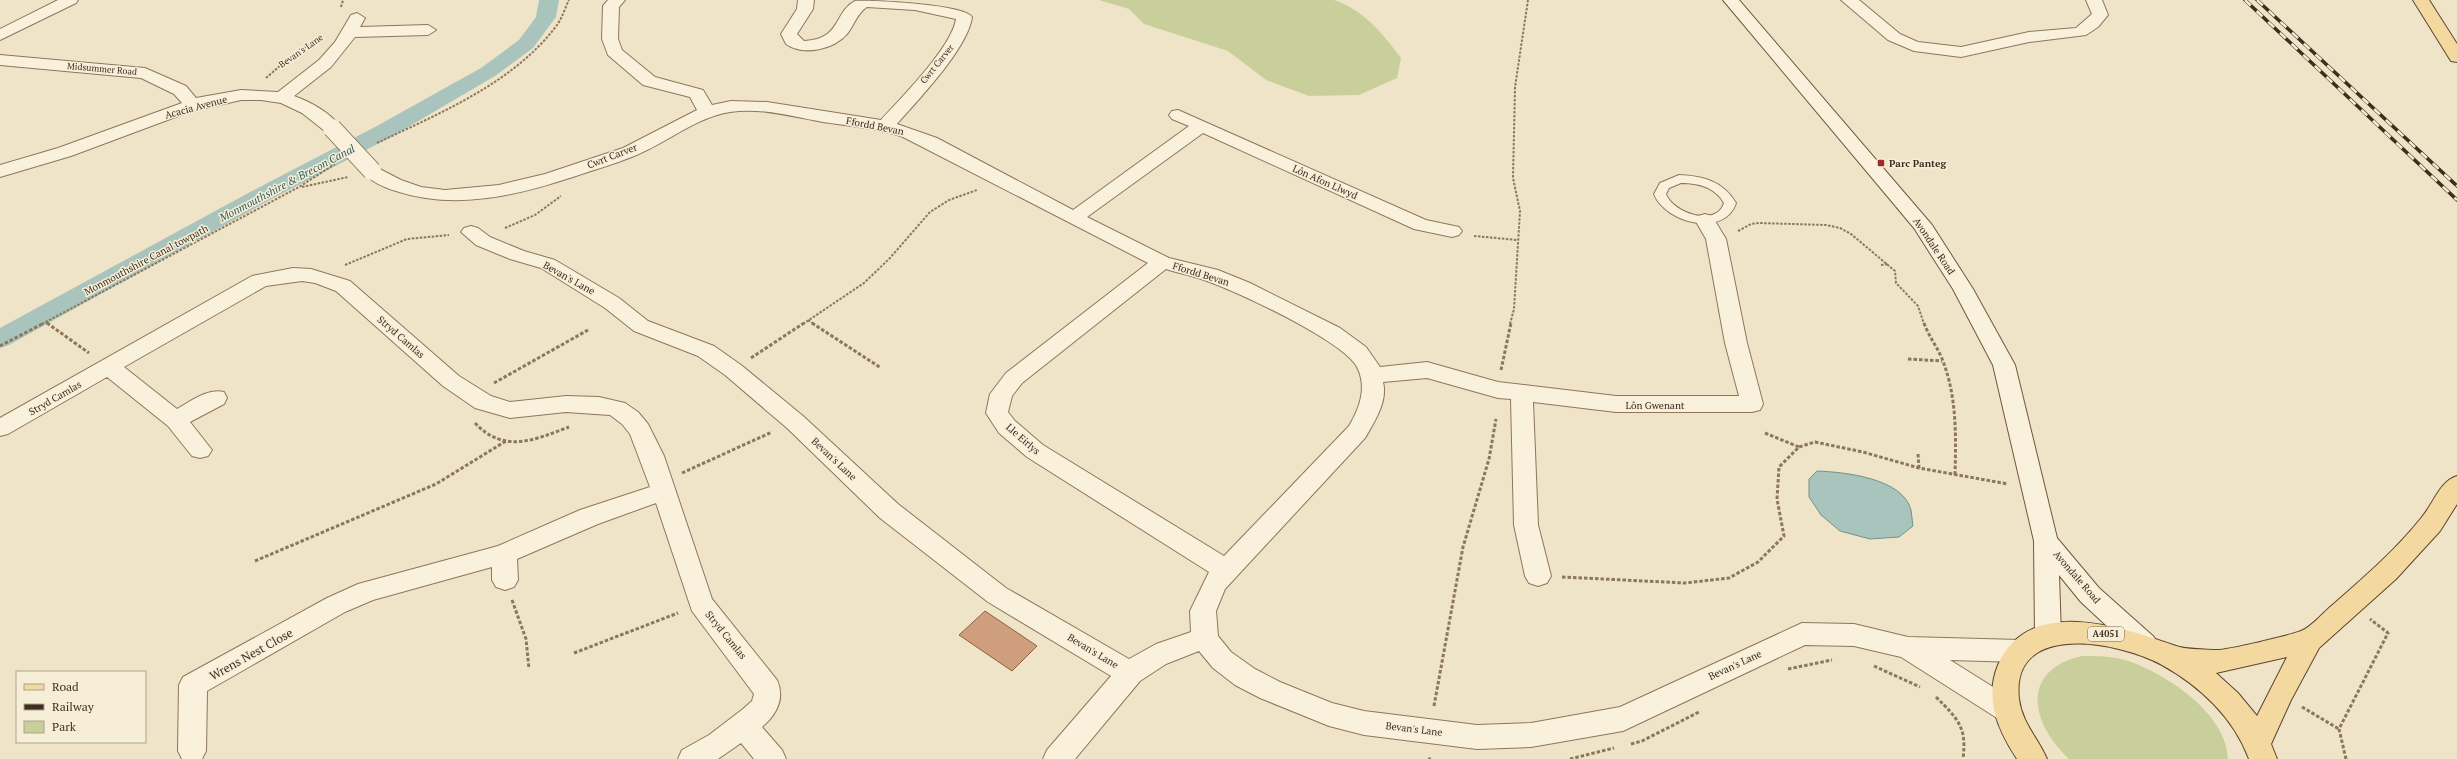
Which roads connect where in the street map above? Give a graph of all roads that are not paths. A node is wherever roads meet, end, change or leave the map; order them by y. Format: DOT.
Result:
graph roads {
  1 [pos="70,0"];
  2 [pos="617,0"];
  3 [pos="806,0"];
  4 [pos="1731,0"];
  5 [pos="1850,0"];
  6 [pos="2094,0"];
  7 [pos="2421,0"];
  8 [pos="428,30"];
  9 [pos="0,35"];
  10 [pos="2457,57"];
  11 [pos="0,60"];
  12 [pos="281,97"];
  13 [pos="194,105"];
  14 [pos="706,112"];
  15 [pos="1178,116"];
  16 [pos="1201,126"];
  17 [pos="885,127"];
  18 [pos="0,171"];
  19 [pos="372,171"];
  20 [pos="1074,218"];
  21 [pos="1705,220"];
  22 [pos="1452,231"];
  23 [pos="471,232"];
  24 [pos="1162,262"];
  25 [pos="109,367"];
  26 [pos="1372,375"];
  27 [pos="1522,393"];
  28 [pos="216,398"];
  29 [pos="176,420"];
  30 [pos="0,428"];
  31 [pos="200,450"];
  32 [pos="2457,485"];
  33 [pos="661,487"];
  34 [pos="2046,541"];
  35 [pos="504,554"];
  36 [pos="1226,570"];
  37 [pos="1538,576"];
  38 [pos="505,580"];
  39 [pos="2048,636"];
  40 [pos="1205,639"];
  41 [pos="2310,640"];
  42 [pos="2145,645"];
  43 [pos="1908,648"];
  44 [pos="2020,651"];
  45 [pos="2171,657"];
  46 [pos="1130,673"];
  47 [pos="2007,710"];
  48 [pos="743,725"];
  49 [pos="192,751"];
  50 [pos="2260,751"];
  51 [pos="2022,754"];
  52 [pos="692,759"];
  53 [pos="772,759"];
  54 [pos="1057,759"];
  1 -- 9 [label="street"];
  2 -- 14 [label="street"];
  3 -- 17 [label="street, Cwrt Carver"];
  4 -- 34 [label="street, Avondale Road"];
  5 -- 6 [label="street"];
  7 -- 10 [label="main road"];
  8 -- 12 [label="street"];
  11 -- 13 [label="street, Midsummer Road"];
  12 -- 13 [label="street, Acacia Avenue"];
  12 -- 19 [label="street, Acacia Avenue, bridge"];
  13 -- 18 [label="street, Acacia Avenue"];
  14 -- 17 [label="street, Ffordd Bevan"];
  14 -- 19 [label="street, Cwrt Carver"];
  15 -- 16 [label="street, Lôn Afon Llwyd"];
  16 -- 20 [label="street"];
  16 -- 22 [label="street, Lôn Afon Llwyd"];
  17 -- 20 [label="street, Ffordd Bevan"];
  20 -- 24 [label="street, Ffordd Bevan"];
  21 -- 21 [label="lane"];
  21 -- 27 [label="street, Lôn Gwenant"];
  23 -- 46 [label="street, Bevan's Lane"];
  24 -- 26 [label="street, Ffordd Bevan"];
  24 -- 36 [label="street, Lle Eirlys"];
  25 -- 29 [label="street"];
  25 -- 30 [label="street, Stryd Camlas"];
  25 -- 33 [label="street, Stryd Camlas"];
  26 -- 27 [label="street, Lôn Gwenant"];
  26 -- 36 [label="street, Ffordd Bevan"];
  27 -- 37 [label="street"];
  28 -- 29 [label="street"];
  29 -- 31 [label="street"];
  32 -- 41 [label="main road, A4051"];
  33 -- 35 [label="street"];
  33 -- 48 [label="street, Stryd Camlas"];
  34 -- 39 [label="street, Avondale Road"];
  34 -- 42 [label="street, Avondale Road"];
  35 -- 38 [label="street"];
  35 -- 49 [label="street, Wrens Nest Close"];
  36 -- 40 [label="street, Ffordd Bevan"];
  39 -- 42 [label="main road, A4051"];
  39 -- 44 [label="main road, A4051"];
  40 -- 43 [label="street, Bevan's Lane"];
  40 -- 46 [label="street, Bevan's Lane"];
  41 -- 45 [label="main road, A4051"];
  41 -- 50 [label="main road, A4051"];
  42 -- 45 [label="main road, A4051"];
  43 -- 44 [label="street"];
  43 -- 47 [label="street"];
  44 -- 47 [label="main road, A4051"];
  45 -- 50 [label="main road, A4051"];
  46 -- 54 [label="street"];
  47 -- 51 [label="main road, A4051"];
  48 -- 52 [label="street"];
  48 -- 53 [label="street"];
}
